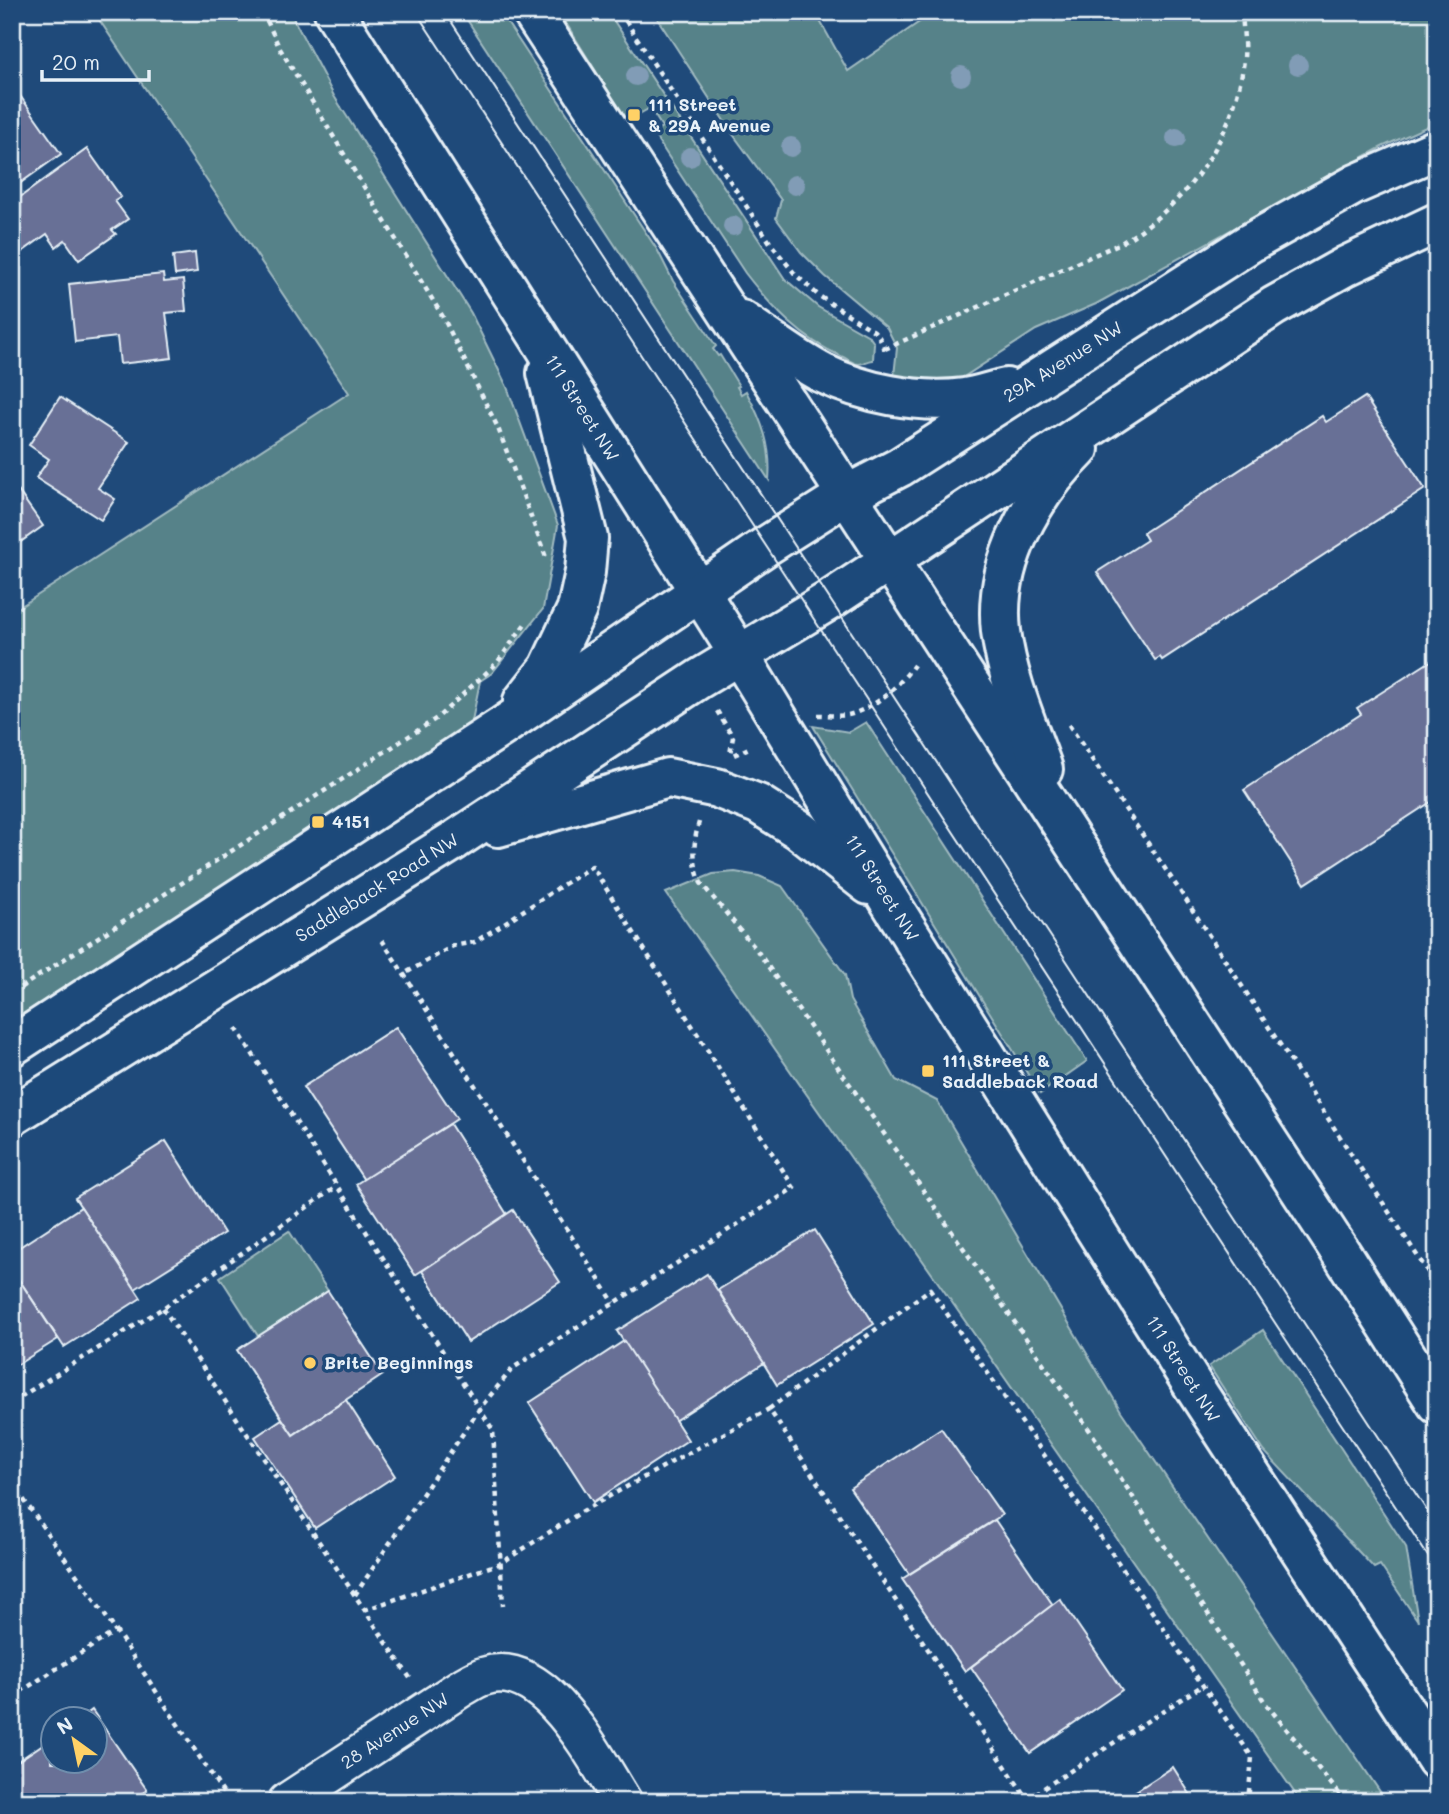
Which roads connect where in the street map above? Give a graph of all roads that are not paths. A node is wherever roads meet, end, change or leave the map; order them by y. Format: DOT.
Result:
graph roads {
  1 [pos="334,12"];
  2 [pos="532,12"];
  3 [pos="1437,149"];
  4 [pos="1437,223"];
  5 [pos="727,311"];
  6 [pos="539,340"];
  7 [pos="1031,381"];
  8 [pos="1152,385"];
  9 [pos="848,494"];
  10 [pos="890,560"];
  11 [pos="699,593"];
  12 [pos="740,656"];
  13 [pos="503,726"];
  14 [pos="1063,828"];
  15 [pos="455,840"];
  16 [pos="890,902"];
  17 [pos="12,1046"];
  18 [pos="12,1115"];
  19 [pos="1437,1404"];
  20 [pos="1437,1760"];
  21 [pos="287,1802"];
  22 [pos="623,1802"];
  1 -- 6 [label="main road, 111 Street NW"];
  2 -- 5 [label="main road"];
  3 -- 7 [label="main road, 29A Avenue NW"];
  4 -- 8 [label="main road"];
  5 -- 7 [label="main road"];
  5 -- 9 [label="main road"];
  6 -- 11 [label="main road, 111 Street NW"];
  6 -- 13 [label="main road"];
  7 -- 9 [label="main road, 29A Avenue NW"];
  8 -- 10 [label="main road"];
  8 -- 14 [label="main road"];
  9 -- 10 [label="main road"];
  9 -- 11 [label="main road, 29A Avenue NW"];
  10 -- 12 [label="main road"];
  10 -- 14 [label="main road"];
  11 -- 12 [label="main road, 111 Street NW"];
  11 -- 13 [label="main road"];
  12 -- 15 [label="main road, Saddleback Road NW"];
  12 -- 16 [label="main road, 111 Street NW"];
  13 -- 17 [label="main road"];
  14 -- 19 [label="main road"];
  15 -- 16 [label="main road"];
  15 -- 18 [label="main road, Saddleback Road NW"];
  16 -- 20 [label="main road, 111 Street NW"];
  21 -- 22 [label="street, 28 Avenue NW"];
}
